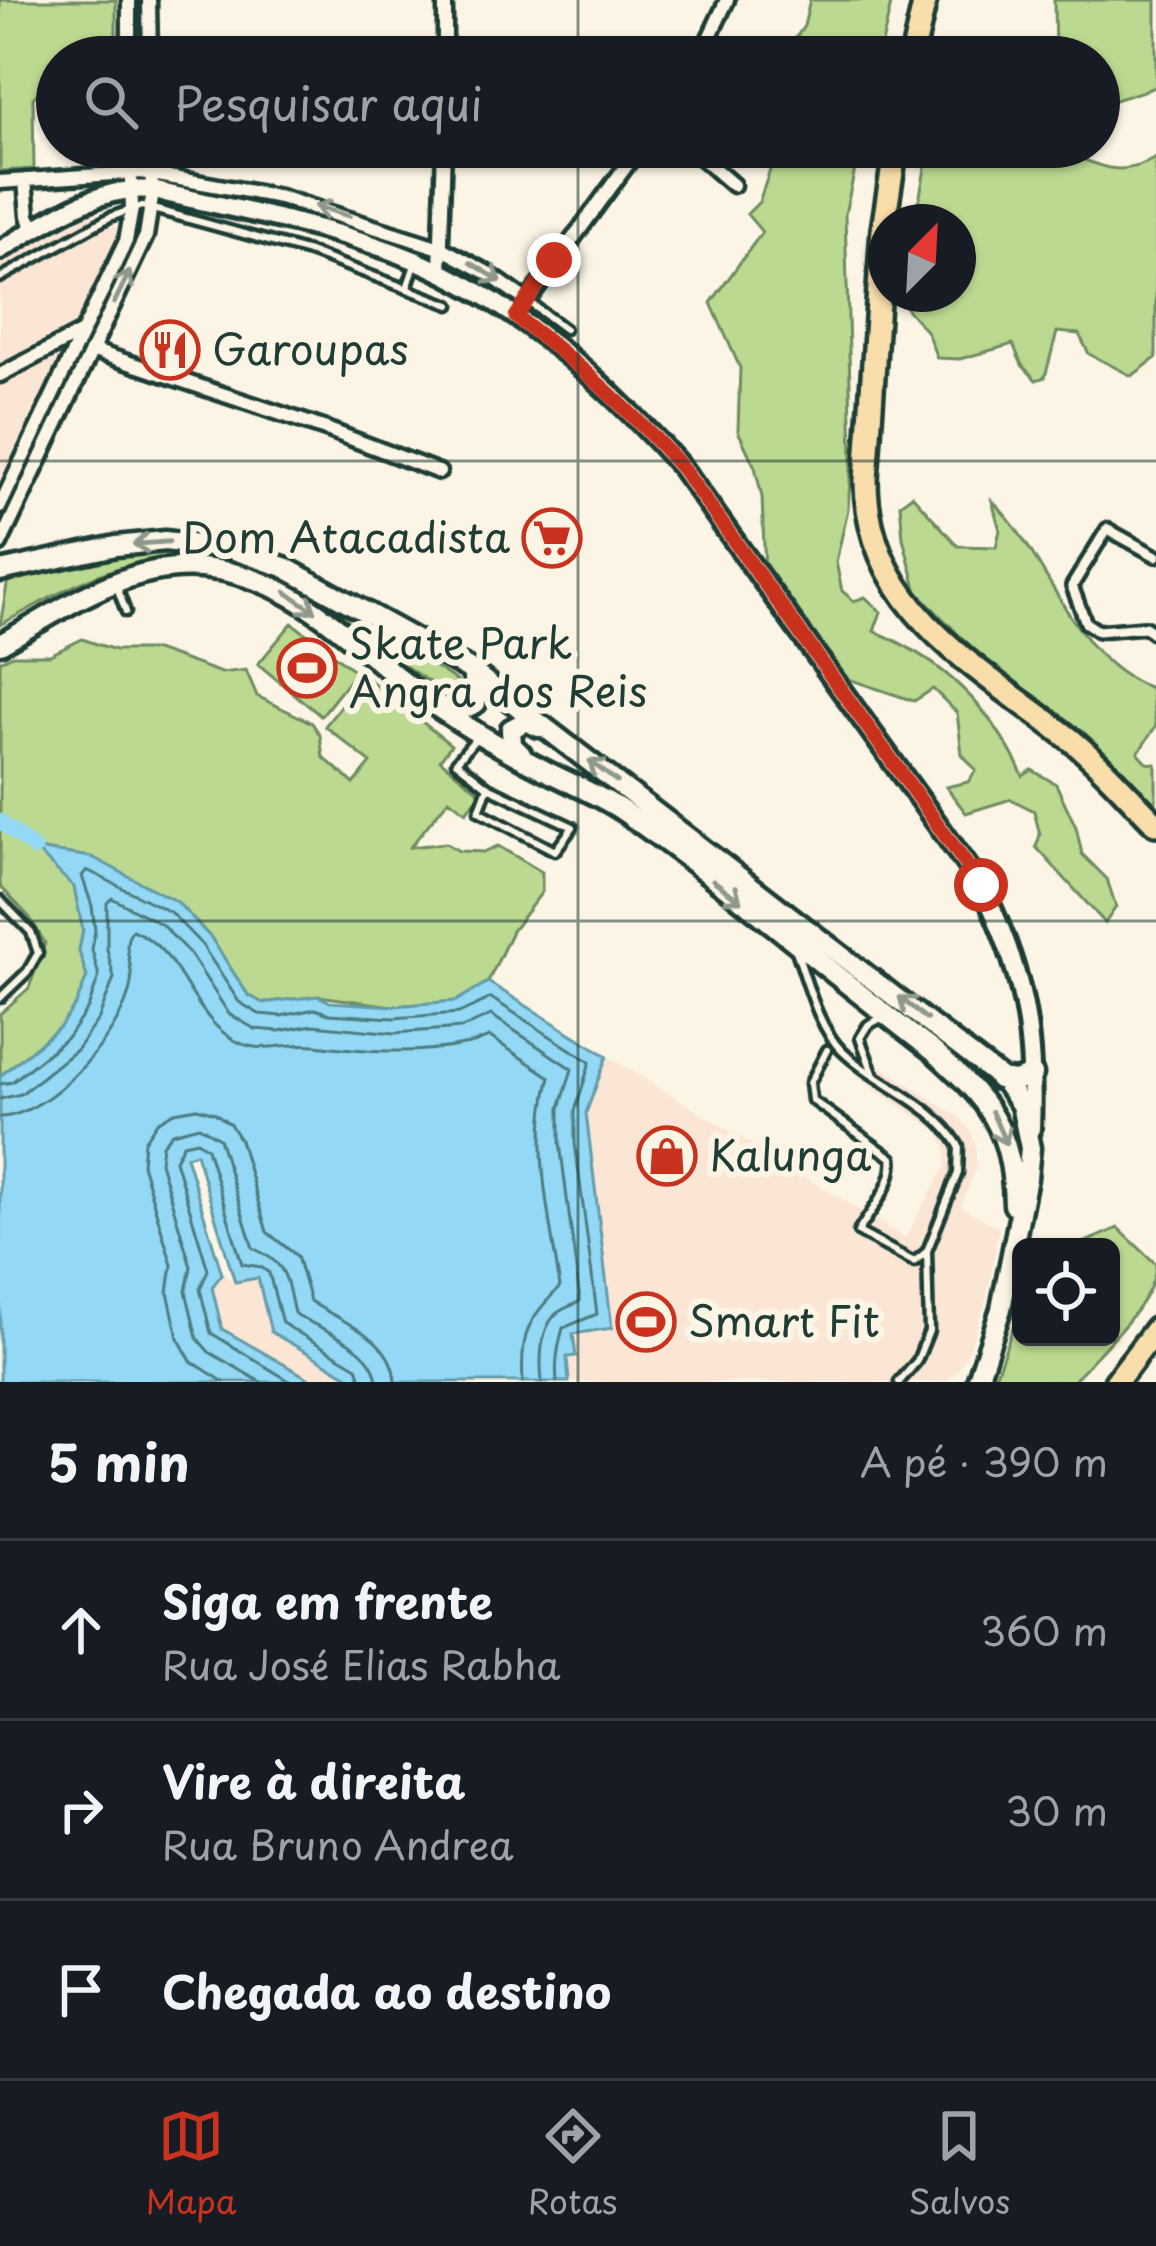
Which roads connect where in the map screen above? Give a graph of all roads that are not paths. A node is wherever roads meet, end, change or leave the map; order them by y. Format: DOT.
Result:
graph roads {
  1 [pos="129,0"];
  2 [pos="149,0"];
  3 [pos="445,0"];
  4 [pos="727,0"];
  5 [pos="925,0"];
  6 [pos="130,36"];
  7 [pos="150,36"];
  8 [pos="445,36"];
  9 [pos="710,36"];
  10 [pos="917,36"];
  11 [pos="130,168"];
  12 [pos="151,168"];
  13 [pos="445,168"];
  14 [pos="625,168"];
  15 [pos="714,168"];
  16 [pos="893,168"];
  17 [pos="25,180"];
  18 [pos="0,182"];
  19 [pos="733,184"];
  20 [pos="131,196"];
  21 [pos="151,196"];
  22 [pos="242,212"];
  23 [pos="26,221"];
  24 [pos="237,232"];
  25 [pos="443,249"];
  26 [pos="0,250"];
  27 [pos="417,261"];
  28 [pos="0,278"];
  29 [pos="407,288"];
  30 [pos="444,289"];
  31 [pos="527,301"];
  32 [pos="516,317"];
  33 [pos="565,328"];
  34 [pos="83,331"];
  35 [pos="91,350"];
  36 [pos="0,375"];
  37 [pos="66,384"];
  38 [pos="439,472"];
  39 [pos="0,506"];
  40 [pos="0,544"];
  41 [pos="1156,556"];
  42 [pos="0,572"];
  43 [pos="115,582"];
  44 [pos="126,612"];
  45 [pos="1156,635"];
  46 [pos="0,644"];
  47 [pos="469,669"];
  48 [pos="436,706"];
  49 [pos="554,734"];
  50 [pos="480,735"];
  51 [pos="532,764"];
  52 [pos="488,787"];
  53 [pos="1156,824"];
  54 [pos="0,900"];
  55 [pos="792,942"];
  56 [pos="0,998"];
  57 [pos="886,1016"];
  58 [pos="827,1050"];
  59 [pos="933,1052"];
  60 [pos="1033,1074"];
  61 [pos="874,1076"];
  62 [pos="1004,1081"];
  63 [pos="1030,1148"];
  64 [pos="1015,1228"];
  65 [pos="927,1251"];
  66 [pos="1156,1329"];
  67 [pos="1119,1376"];
  68 [pos="974,1377"];
  69 [pos="899,1382"];
  1 -- 6 [label="street"];
  2 -- 7 [label="street"];
  3 -- 8 [label="street"];
  4 -- 9 [label="street"];
  5 -- 10 [label="highway"];
  11 -- 20 [label="street"];
  12 -- 21 [label="street"];
  13 -- 25 [label="street"];
  14 -- 31 [label="street"];
  15 -- 19 [label="street"];
  16 -- 53 [label="highway"];
  17 -- 18 [label="street"];
  17 -- 20 [label="street"];
  17 -- 23 [label="street"];
  20 -- 21 [label="street"];
  20 -- 23 [label="street"];
  20 -- 28 [label="lane"];
  20 -- 34 [label="street"];
  21 -- 22 [label="street"];
  21 -- 24 [label="lane"];
  25 -- 21 [label="street, one-way"];
  35 -- 21 [label="street, one-way"];
  22 -- 24 [label="lane"];
  22 -- 27 [label="street"];
  23 -- 26 [label="street"];
  24 -- 29 [label="lane"];
  25 -- 30 [label="street"];
  25 -- 31 [label="street, one-way"];
  27 -- 29 [label="lane"];
  27 -- 30 [label="street"];
  29 -- 30 [label="lane"];
  30 -- 32 [label="street"];
  31 -- 32 [label="street"];
  31 -- 33 [label="lane"];
  32 -- 60 [label="street"];
  34 -- 36 [label="street"];
  34 -- 37 [label="street"];
  35 -- 37 [label="street"];
  35 -- 38 [label="street"];
  37 -- 39 [label="street"];
  37 -- 40 [label="street"];
  41 -- 45 [label="street"];
  47 -- 42 [label="main road, one-way"];
  43 -- 44 [label="lane"];
  43 -- 46 [label="main road"];
  43 -- 48 [label="main road, one-way"];
  47 -- 48 [label="main road"];
  47 -- 49 [label="main road"];
  48 -- 50 [label="main road"];
  49 -- 51 [label="main road"];
  62 -- 49 [label="main road, one-way"];
  50 -- 51 [label="main road"];
  50 -- 52 [label="lane"];
  51 -- 55 [label="main road, one-way"];
  52 -- 52 [label="lane"];
  54 -- 56 [label="lane"];
  55 -- 57 [label="main road"];
  55 -- 61 [label="lane"];
  57 -- 59 [label="main road"];
  57 -- 61 [label="lane"];
  58 -- 65 [label="lane"];
  59 -- 62 [label="main road"];
  59 -- 64 [label="main road, one-way"];
  60 -- 62 [label="main road"];
  60 -- 63 [label="street"];
  61 -- 65 [label="lane"];
  62 -- 63 [label="main road"];
  63 -- 64 [label="main road"];
  64 -- 68 [label="main road"];
  65 -- 69 [label="lane"];
  66 -- 67 [label="highway"];
}
